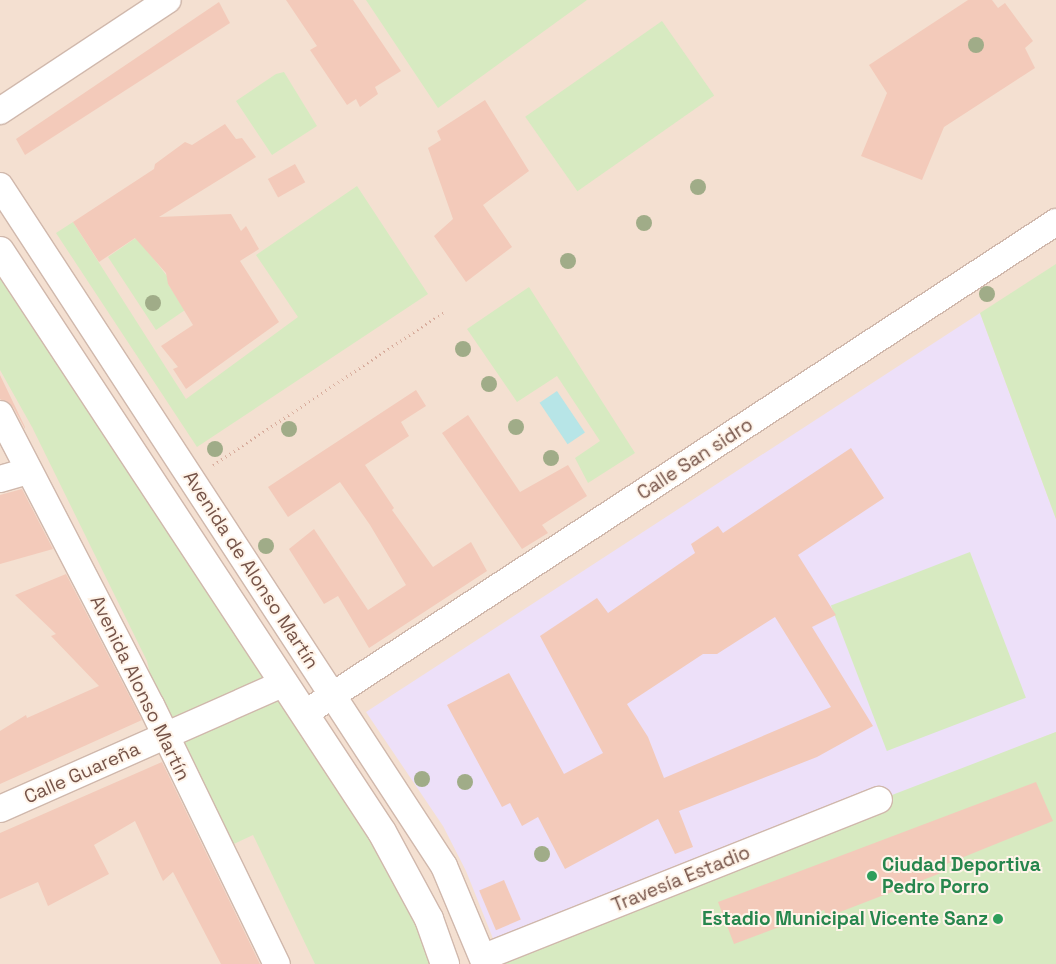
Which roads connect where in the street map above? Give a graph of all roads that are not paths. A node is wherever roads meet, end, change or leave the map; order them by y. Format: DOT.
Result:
graph roads {
  1 [pos="168,0"];
  2 [pos="0,111"];
  3 [pos="0,186"];
  4 [pos="1056,222"];
  5 [pos="0,251"];
  6 [pos="0,414"];
  7 [pos="28,471"];
  8 [pos="0,479"];
  9 [pos="284,683"];
  10 [pos="333,695"];
  11 [pos="304,714"];
  12 [pos="164,737"];
  13 [pos="879,800"];
  14 [pos="0,809"];
  15 [pos="484,961"];
  16 [pos="278,964"];
  17 [pos="445,964"];
  1 -- 2 [label="street"];
  3 -- 10 [label="street, Avenida de Alonso Martín"];
  4 -- 10 [label="street, Calle San sidro"];
  5 -- 9 [label="main road, Avenida de Alonso Martín"];
  6 -- 7 [label="street, Avenida Alonso Martín"];
  7 -- 8 [label="street"];
  7 -- 12 [label="street, Avenida Alonso Martín"];
  9 -- 11 [label="main road, Avenida de Alonso Martín"];
  9 -- 12 [label="street, Calle Guareña"];
  10 -- 11 [label="street, Calle San sidro"];
  10 -- 15 [label="street, Avenida de Alonso Martín"];
  11 -- 17 [label="main road, Avenida de Alonso Martín"];
  12 -- 14 [label="street, Calle Guareña"];
  12 -- 16 [label="street, Avenida Alonso Martín"];
  13 -- 15 [label="street, Travesía Estadio"];
}
